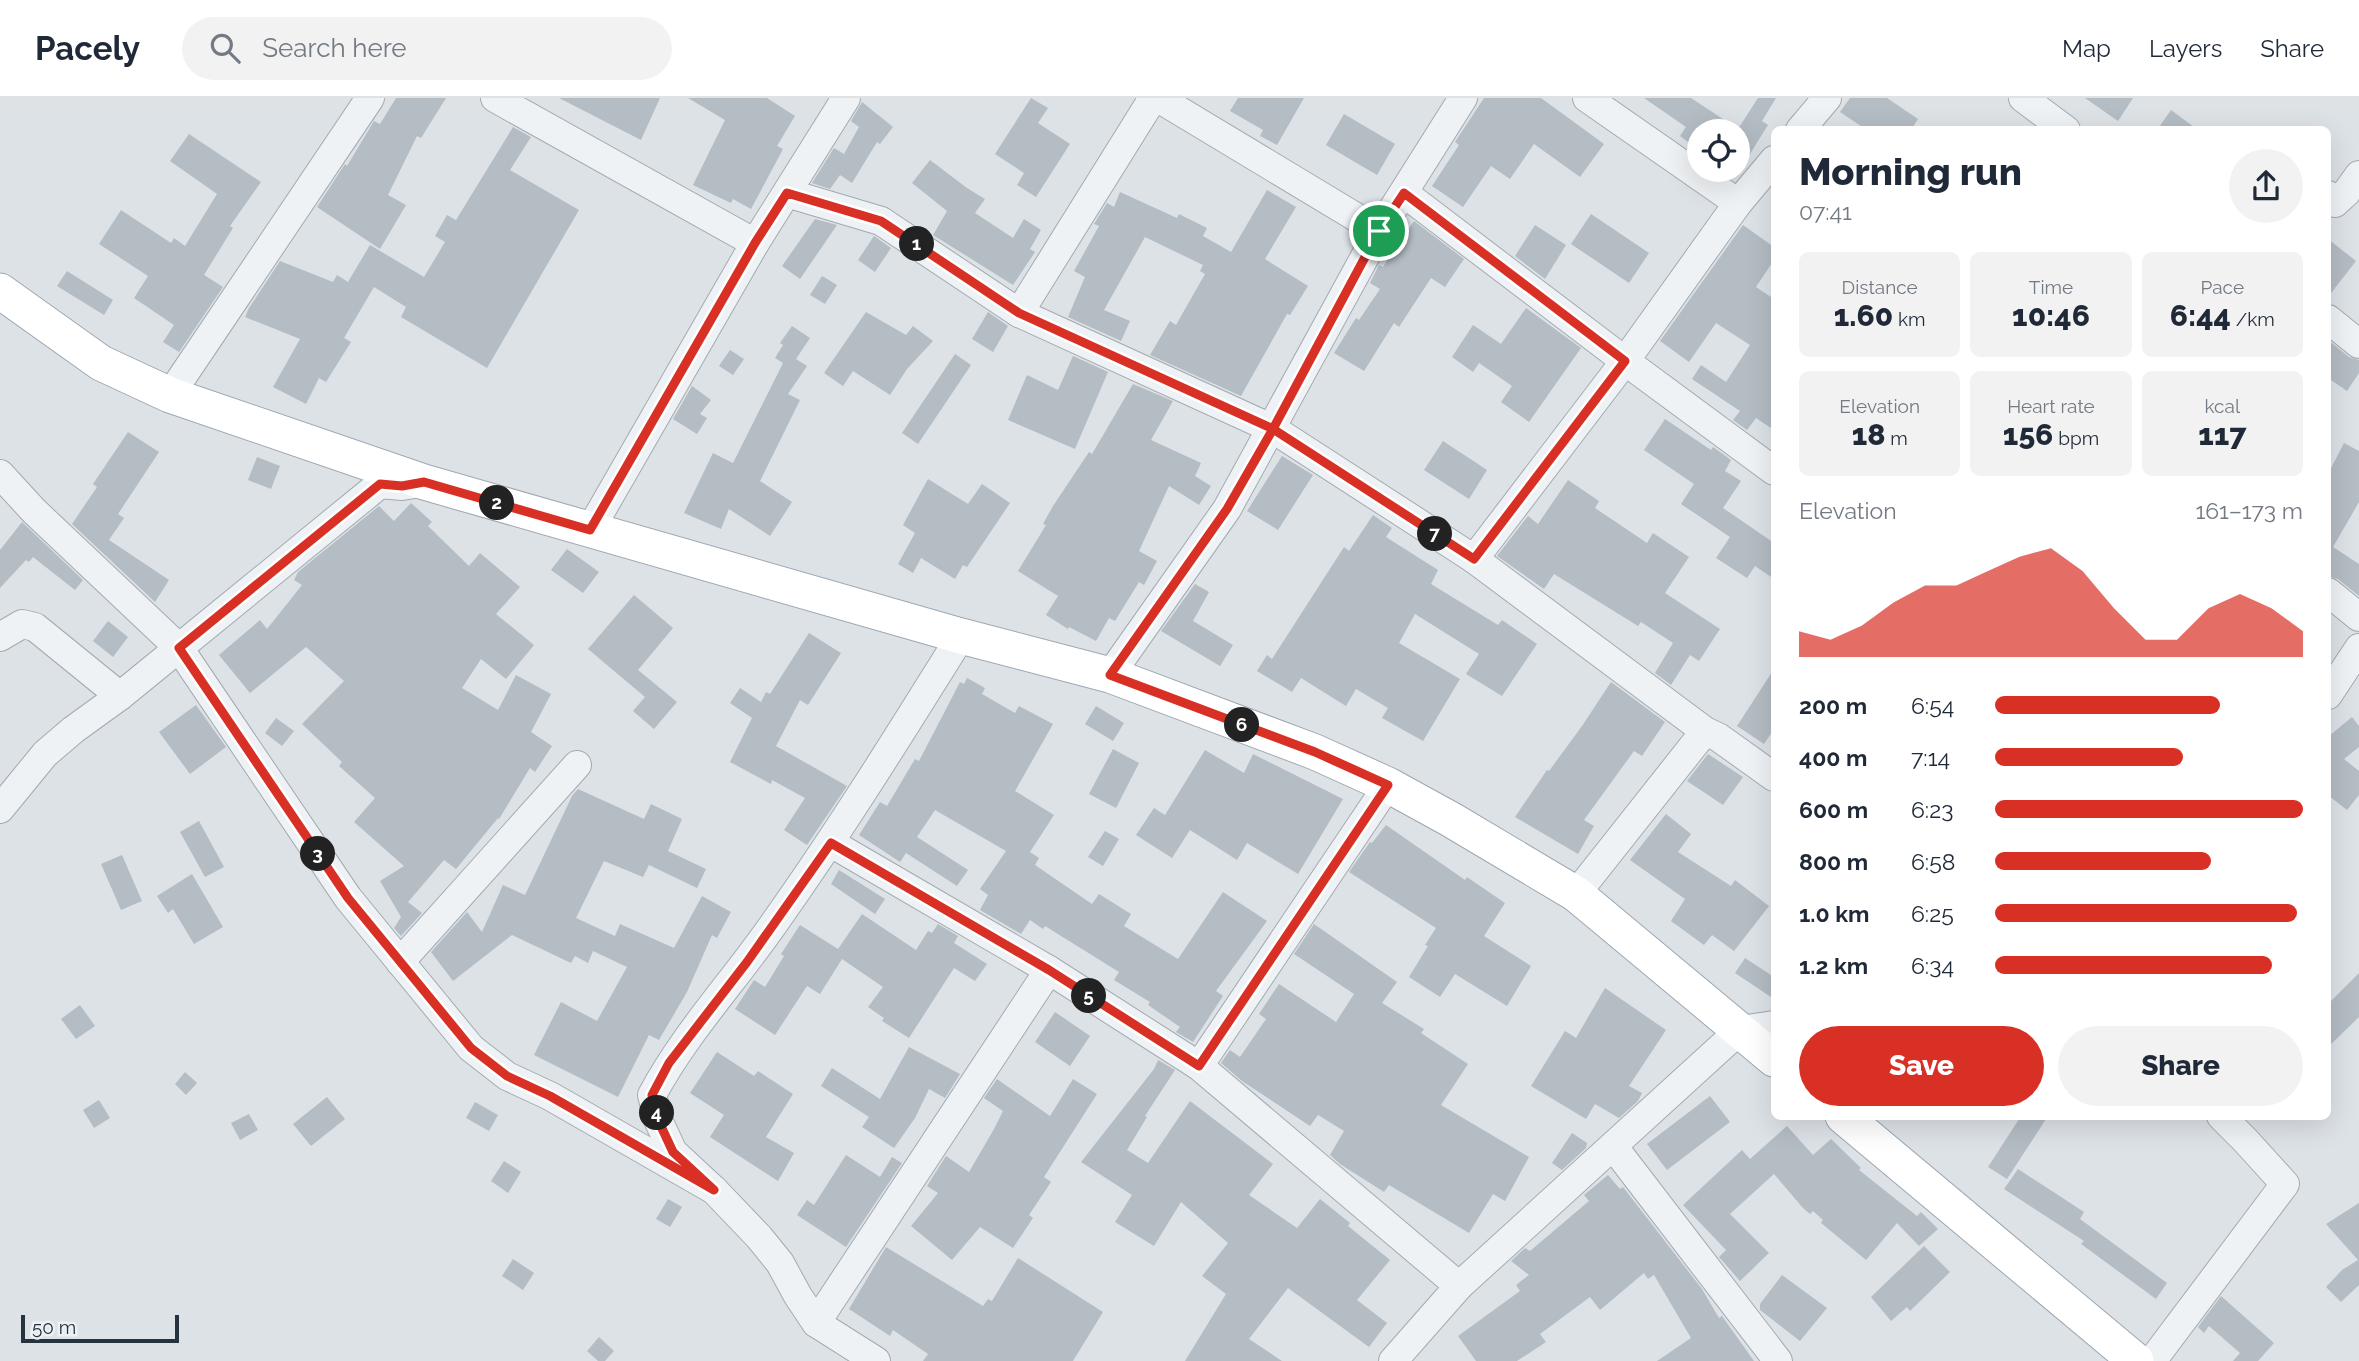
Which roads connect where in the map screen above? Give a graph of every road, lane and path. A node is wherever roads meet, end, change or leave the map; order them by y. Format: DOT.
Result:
graph roads {
  1 [pos="370,98"];
  2 [pos="846,98"];
  3 [pos="1156,98"];
  4 [pos="1463,98"];
  5 [pos="1587,98"];
  6 [pos="1827,98"];
  7 [pos="2023,98"];
  8 [pos="503,100"];
  9 [pos="1803,126"];
  10 [pos="2061,126"];
  11 [pos="1771,164"];
  12 [pos="2359,174"];
  13 [pos="787,193"];
  14 [pos="1404,193"];
  15 [pos="2331,198"];
  16 [pos="1738,203"];
  17 [pos="1379,231"];
  18 [pos="755,243"];
  19 [pos="0,291"];
  20 [pos="1019,313"];
  21 [pos="2331,321"];
  22 [pos="2359,344"];
  23 [pos="1625,361"];
  24 [pos="170,395"];
  25 [pos="1273,429"];
  26 [pos="1771,469"];
  27 [pos="0,474"];
  28 [pos="424,482"];
  29 [pos="590,530"];
  30 [pos="1474,559"];
  31 [pos="2331,594"];
  32 [pos="2359,617"];
  33 [pos="961,636"];
  34 [pos="0,637"];
  35 [pos="179,648"];
  36 [pos="2359,648"];
  37 [pos="1110,675"];
  38 [pos="2331,690"];
  39 [pos="120,696"];
  40 [pos="1705,731"];
  41 [pos="577,765"];
  42 [pos="1771,775"];
  43 [pos="1388,785"];
  44 [pos="0,809"];
  45 [pos="831,843"];
  46 [pos="1576,894"];
  47 [pos="400,962"];
  48 [pos="1049,970"];
  49 [pos="1771,1025"];
  50 [pos="1740,1030"];
  51 [pos="1771,1056"];
  52 [pos="1199,1066"];
  53 [pos="1848,1120"];
  54 [pos="2225,1120"];
  55 [pos="1613,1146"];
  56 [pos="714,1190"];
  57 [pos="1459,1286"];
  58 [pos="816,1323"];
  59 [pos="876,1361"];
  60 [pos="1393,1361"];
  61 [pos="1778,1361"];
  62 [pos="2136,1361"];
  63 [pos="2152,1361"];
  1 -- 24 [label="street"];
  2 -- 13 [label="street"];
  3 -- 17 [label="street"];
  3 -- 20 [label="street"];
  4 -- 14 [label="street"];
  5 -- 16 [label="street"];
  6 -- 9 [label="street"];
  7 -- 10 [label="street"];
  8 -- 18 [label="street"];
  11 -- 16 [label="street"];
  12 -- 15 [label="street"];
  13 -- 18 [label="street"];
  13 -- 20 [label="street"];
  14 -- 17 [label="street"];
  14 -- 23 [label="street"];
  16 -- 23 [label="street"];
  17 -- 25 [label="street"];
  18 -- 29 [label="street"];
  19 -- 24 [label="main road"];
  20 -- 25 [label="street"];
  21 -- 22 [label="street"];
  23 -- 26 [label="street"];
  23 -- 30 [label="street"];
  24 -- 28 [label="main road"];
  25 -- 30 [label="street"];
  25 -- 37 [label="street"];
  27 -- 35 [label="street"];
  28 -- 29 [label="main road"];
  28 -- 35 [label="street"];
  29 -- 33 [label="main road"];
  30 -- 40 [label="street"];
  31 -- 32 [label="street"];
  33 -- 37 [label="main road"];
  33 -- 45 [label="street"];
  34 -- 39 [label="street"];
  35 -- 39 [label="street"];
  35 -- 47 [label="street"];
  36 -- 38 [label="street"];
  37 -- 43 [label="main road"];
  39 -- 44 [label="street"];
  40 -- 42 [label="street"];
  40 -- 46 [label="street"];
  41 -- 47 [label="street"];
  43 -- 46 [label="main road"];
  43 -- 52 [label="street"];
  45 -- 48 [label="street"];
  45 -- 56 [label="street"];
  46 -- 50 [label="main road"];
  47 -- 56 [label="street"];
  48 -- 52 [label="street"];
  48 -- 58 [label="street"];
  49 -- 50 [label="street"];
  50 -- 51 [label="main road"];
  50 -- 55 [label="street"];
  52 -- 57 [label="street"];
  53 -- 62 [label="main road"];
  54 -- 63 [label="street"];
  55 -- 57 [label="street"];
  55 -- 61 [label="street"];
  56 -- 58 [label="street"];
  57 -- 60 [label="street"];
  58 -- 59 [label="street"];
}
